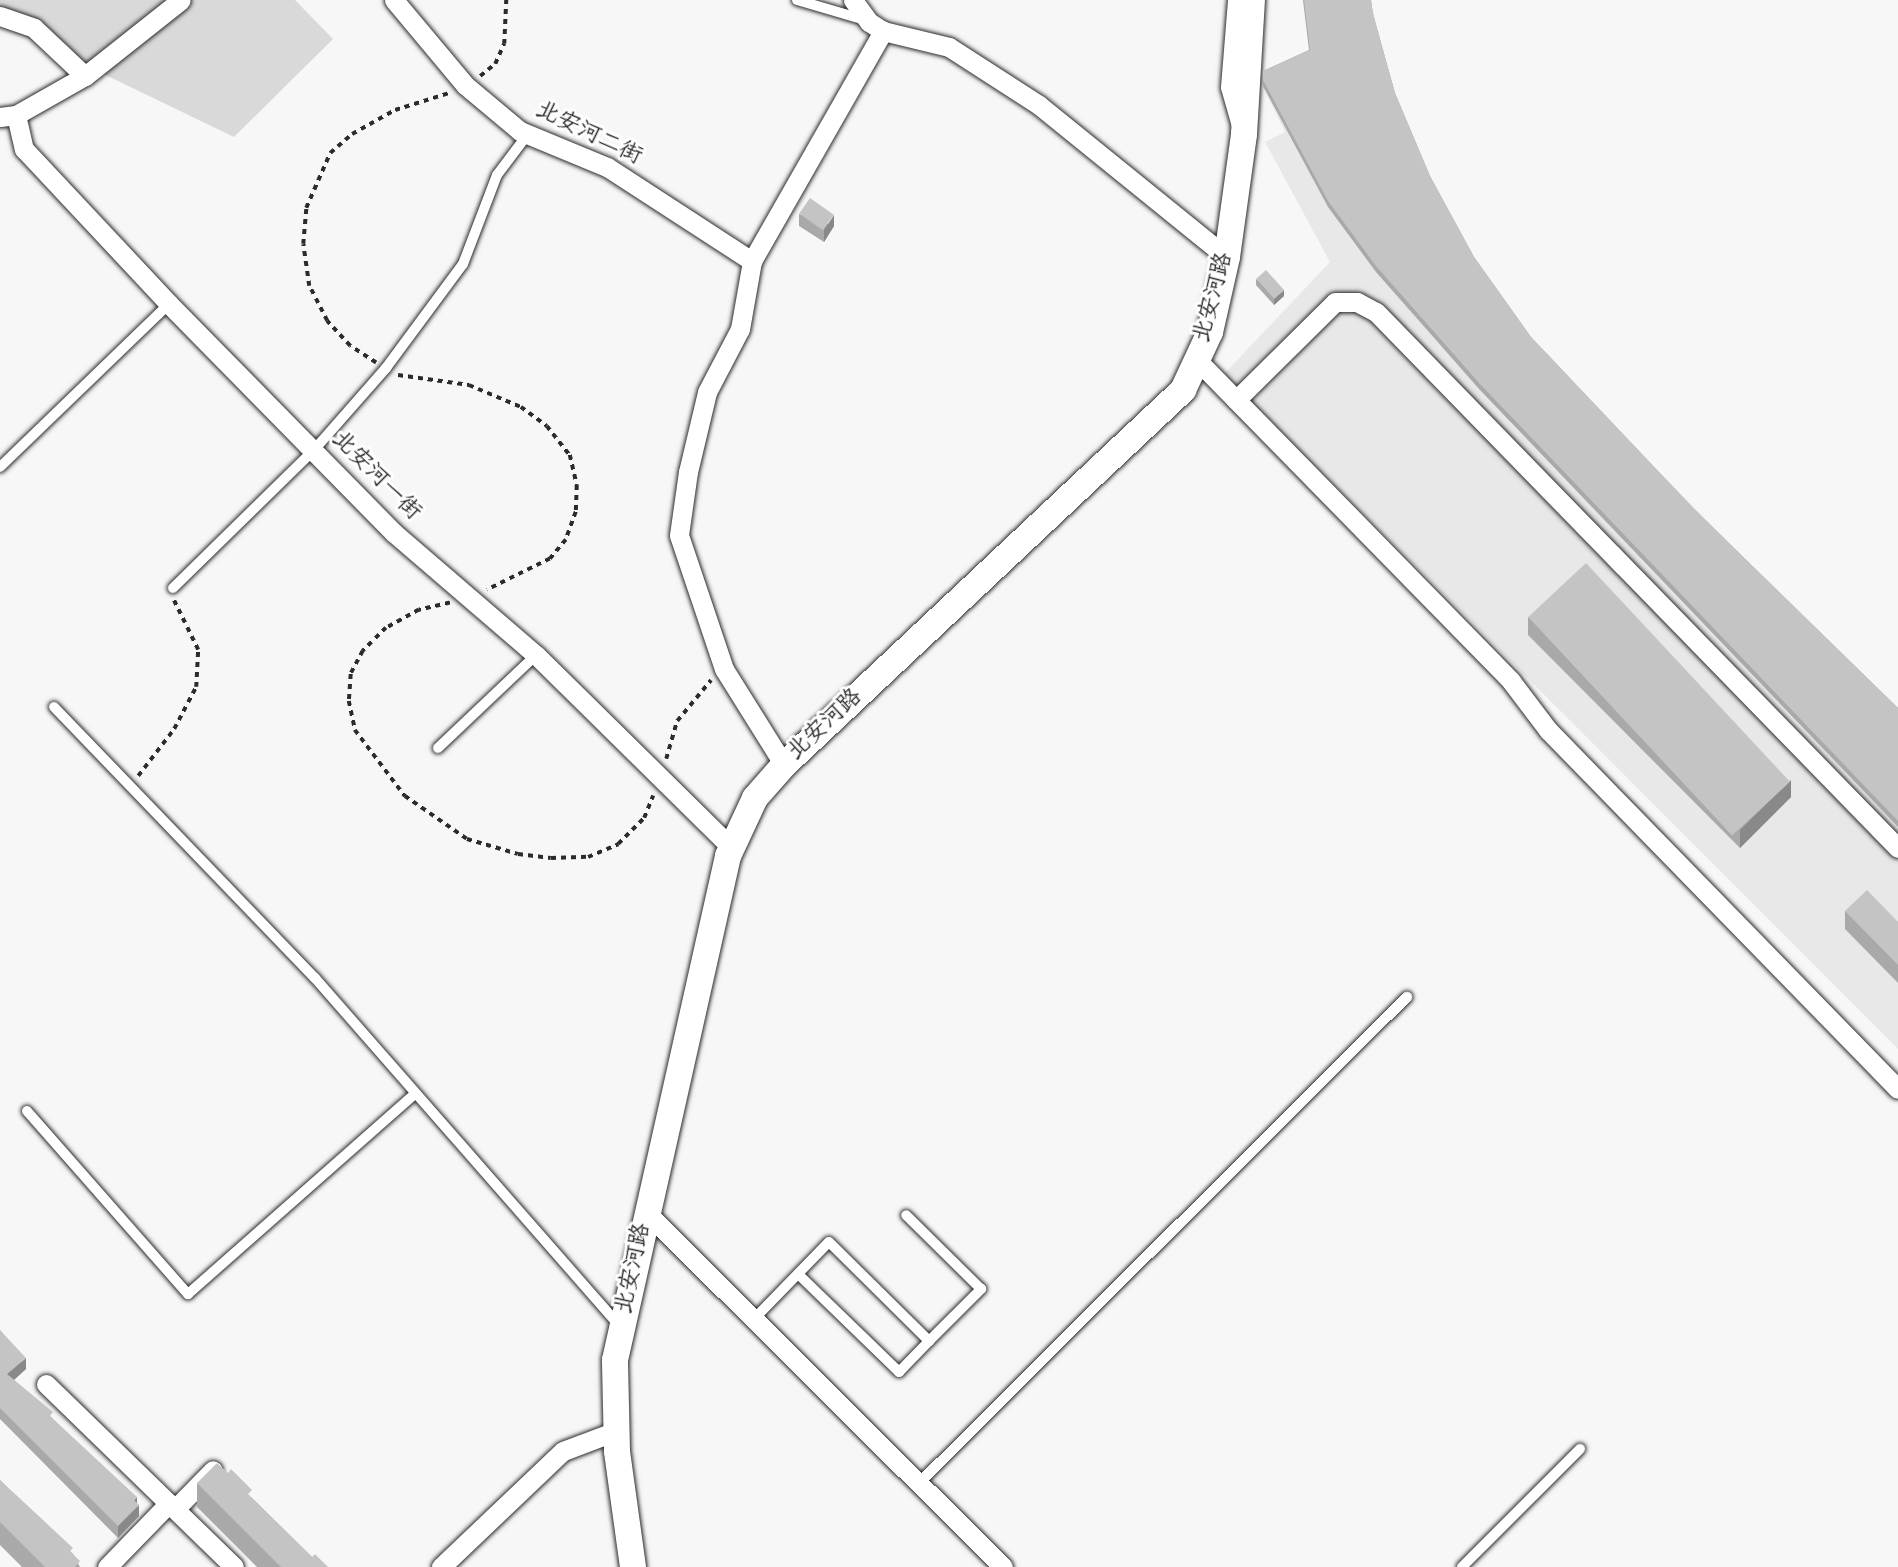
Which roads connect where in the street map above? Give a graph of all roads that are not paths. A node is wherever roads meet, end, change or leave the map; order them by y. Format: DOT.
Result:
graph roads {
  1 [pos="181,0"];
  2 [pos="394,0"];
  3 [pos="797,0"];
  4 [pos="853,0"];
  5 [pos="1237,0"];
  6 [pos="1252,0"];
  7 [pos="0,16"];
  8 [pos="876,26"];
  9 [pos="85,76"];
  10 [pos="8,116"];
  11 [pos="528,134"];
  12 [pos="1244,134"];
  13 [pos="1227,257"];
  14 [pos="752,261"];
  15 [pos="169,304"];
  16 [pos="1197,360"];
  17 [pos="1236,400"];
  18 [pos="314,450"];
  19 [pos="0,467"];
  20 [pos="173,588"];
  21 [pos="536,655"];
  22 [pos="54,707"];
  23 [pos="438,748"];
  24 [pos="784,765"];
  25 [pos="732,848"];
  26 [pos="1898,848"];
  27 [pos="1407,997"];
  28 [pos="1898,1089"];
  29 [pos="415,1094"];
  30 [pos="27,1111"];
  31 [pos="647,1213"];
  32 [pos="906,1214"];
  33 [pos="798,1274"];
  34 [pos="754,1319"];
  35 [pos="622,1329"];
  36 [pos="929,1341"];
  37 [pos="46,1384"];
  38 [pos="616,1431"];
  39 [pos="1580,1449"];
  40 [pos="213,1470"];
  41 [pos="919,1483"];
  42 [pos="172,1506"];
  43 [pos="107,1567"];
  44 [pos="234,1567"];
  45 [pos="441,1567"];
  46 [pos="633,1567"];
  47 [pos="1003,1567"];
  48 [pos="1462,1567"];
  1 -- 9 [label="street"];
  2 -- 11 [label="street, 北安河二街"];
  3 -- 8 [label="lane"];
  4 -- 8 [label="street"];
  5 -- 12 [label="street"];
  6 -- 12 [label="main road, 北安河路"];
  7 -- 9 [label="street"];
  8 -- 13 [label="street"];
  8 -- 14 [label="street"];
  9 -- 10 [label="street"];
  10 -- 15 [label="street, 北安河一街"];
  11 -- 14 [label="street, 北安河二街"];
  11 -- 18 [label="lane"];
  12 -- 13 [label="main road, 北安河路"];
  13 -- 16 [label="main road, 北安河路"];
  14 -- 24 [label="street"];
  15 -- 18 [label="street, 北安河一街"];
  15 -- 19 [label="lane"];
  16 -- 17 [label="street"];
  16 -- 24 [label="main road, 北安河路"];
  17 -- 26 [label="street"];
  17 -- 28 [label="street"];
  18 -- 20 [label="lane"];
  18 -- 21 [label="street, 北安河一街"];
  21 -- 23 [label="lane"];
  21 -- 25 [label="street, 北安河一街"];
  22 -- 29 [label="lane"];
  24 -- 25 [label="main road, 北安河路"];
  25 -- 31 [label="main road, 北安河路"];
  27 -- 41 [label="lane"];
  29 -- 30 [label="lane"];
  29 -- 35 [label="lane"];
  31 -- 34 [label="street"];
  31 -- 35 [label="main road, 北安河路"];
  32 -- 36 [label="lane"];
  33 -- 34 [label="lane"];
  33 -- 36 [label="lane"];
  33 -- 36 [label="lane"];
  34 -- 41 [label="street"];
  35 -- 38 [label="main road, 北安河路"];
  37 -- 42 [label="street"];
  38 -- 45 [label="street"];
  38 -- 46 [label="main road, 北安河路"];
  39 -- 48 [label="lane"];
  40 -- 42 [label="street"];
  41 -- 47 [label="street"];
  42 -- 43 [label="street"];
  42 -- 44 [label="street"];
}
